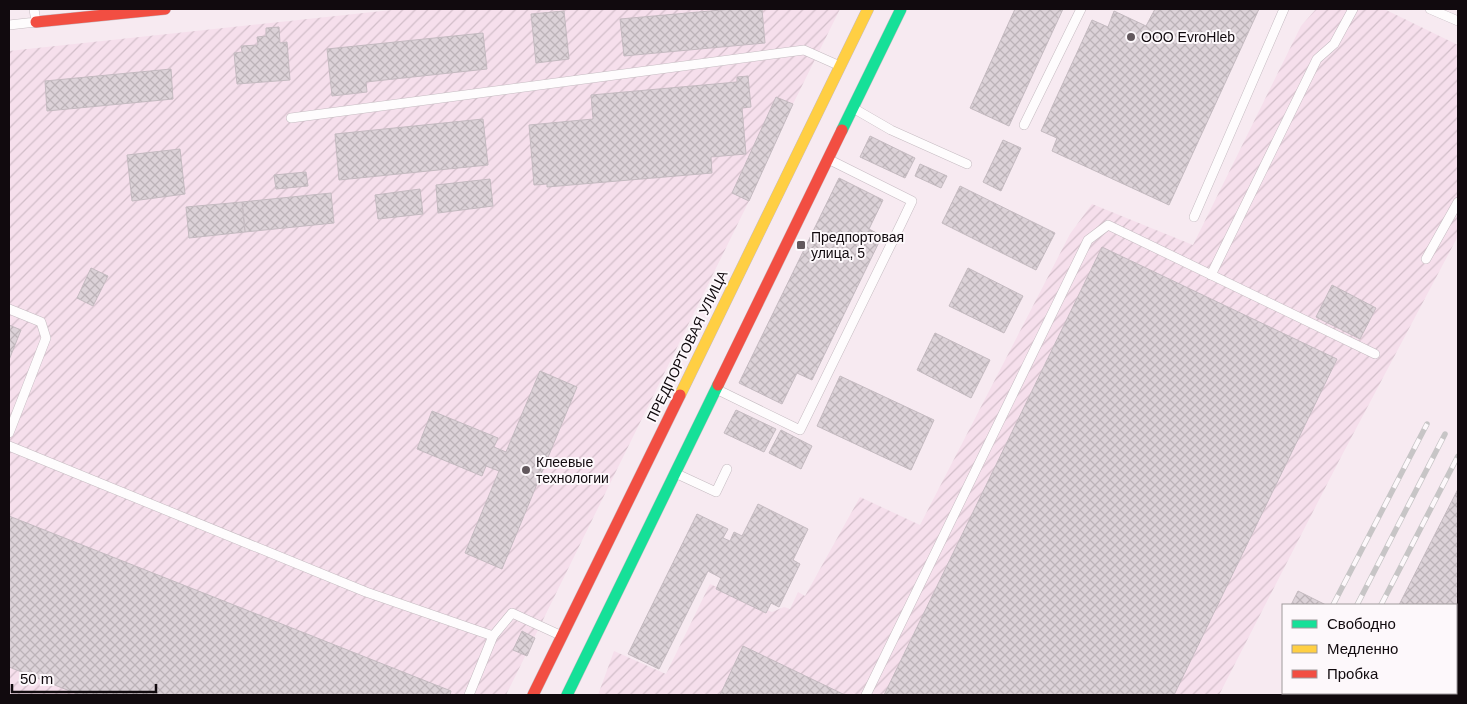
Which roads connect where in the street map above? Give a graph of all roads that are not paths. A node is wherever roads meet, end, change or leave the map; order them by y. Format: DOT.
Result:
graph roads {
  1 [pos="34,9"];
  2 [pos="166,9"];
  3 [pos="868,9"];
  4 [pos="901,9"];
  5 [pos="1081,9"];
  6 [pos="1284,9"];
  7 [pos="1353,9"];
  8 [pos="1430,9"];
  9 [pos="912,15"];
  10 [pos="1458,21"];
  11 [pos="36,22"];
  12 [pos="9,25"];
  13 [pos="882,48"];
  14 [pos="840,66"];
  15 [pos="852,108"];
  16 [pos="291,118"];
  17 [pos="1024,125"];
  18 [pos="828,159"];
  19 [pos="967,164"];
  20 [pos="1458,202"];
  21 [pos="1194,217"];
  22 [pos="1426,259"];
  23 [pos="1211,275"];
  24 [pos="9,309"];
  25 [pos="1375,354"];
  26 [pos="716,389"];
  27 [pos="9,433"];
  28 [pos="9,446"];
  29 [pos="727,469"];
  30 [pos="675,473"];
  31 [pos="493,636"];
  32 [pos="563,636"];
  33 [pos="469,695"];
  34 [pos="533,695"];
  35 [pos="567,695"];
  36 [pos="866,695"];
  1 -- 11 [label="lane"];
  2 -- 11 [label="main road"];
  3 -- 14 [label="main road, ПРЕДПОРТОВАЯ УЛИЦА"];
  4 -- 13 [label="main road"];
  5 -- 17 [label="lane"];
  6 -- 21 [label="lane"];
  7 -- 23 [label="lane"];
  8 -- 10 [label="lane"];
  9 -- 13 [label="main road"];
  11 -- 12 [label="lane"];
  13 -- 15 [label="main road"];
  14 -- 16 [label="lane"];
  14 -- 32 [label="main road, ПРЕДПОРТОВАЯ УЛИЦА"];
  15 -- 18 [label="main road"];
  15 -- 19 [label="lane"];
  18 -- 26 [label="main road"];
  18 -- 26 [label="lane"];
  20 -- 22 [label="lane"];
  23 -- 25 [label="lane"];
  23 -- 36 [label="lane"];
  24 -- 27 [label="lane"];
  26 -- 30 [label="main road"];
  28 -- 31 [label="lane"];
  29 -- 30 [label="lane"];
  30 -- 35 [label="main road"];
  31 -- 32 [label="lane"];
  31 -- 33 [label="lane"];
  32 -- 34 [label="main road, ПРЕДПОРТОВАЯ УЛИЦА"];
}
